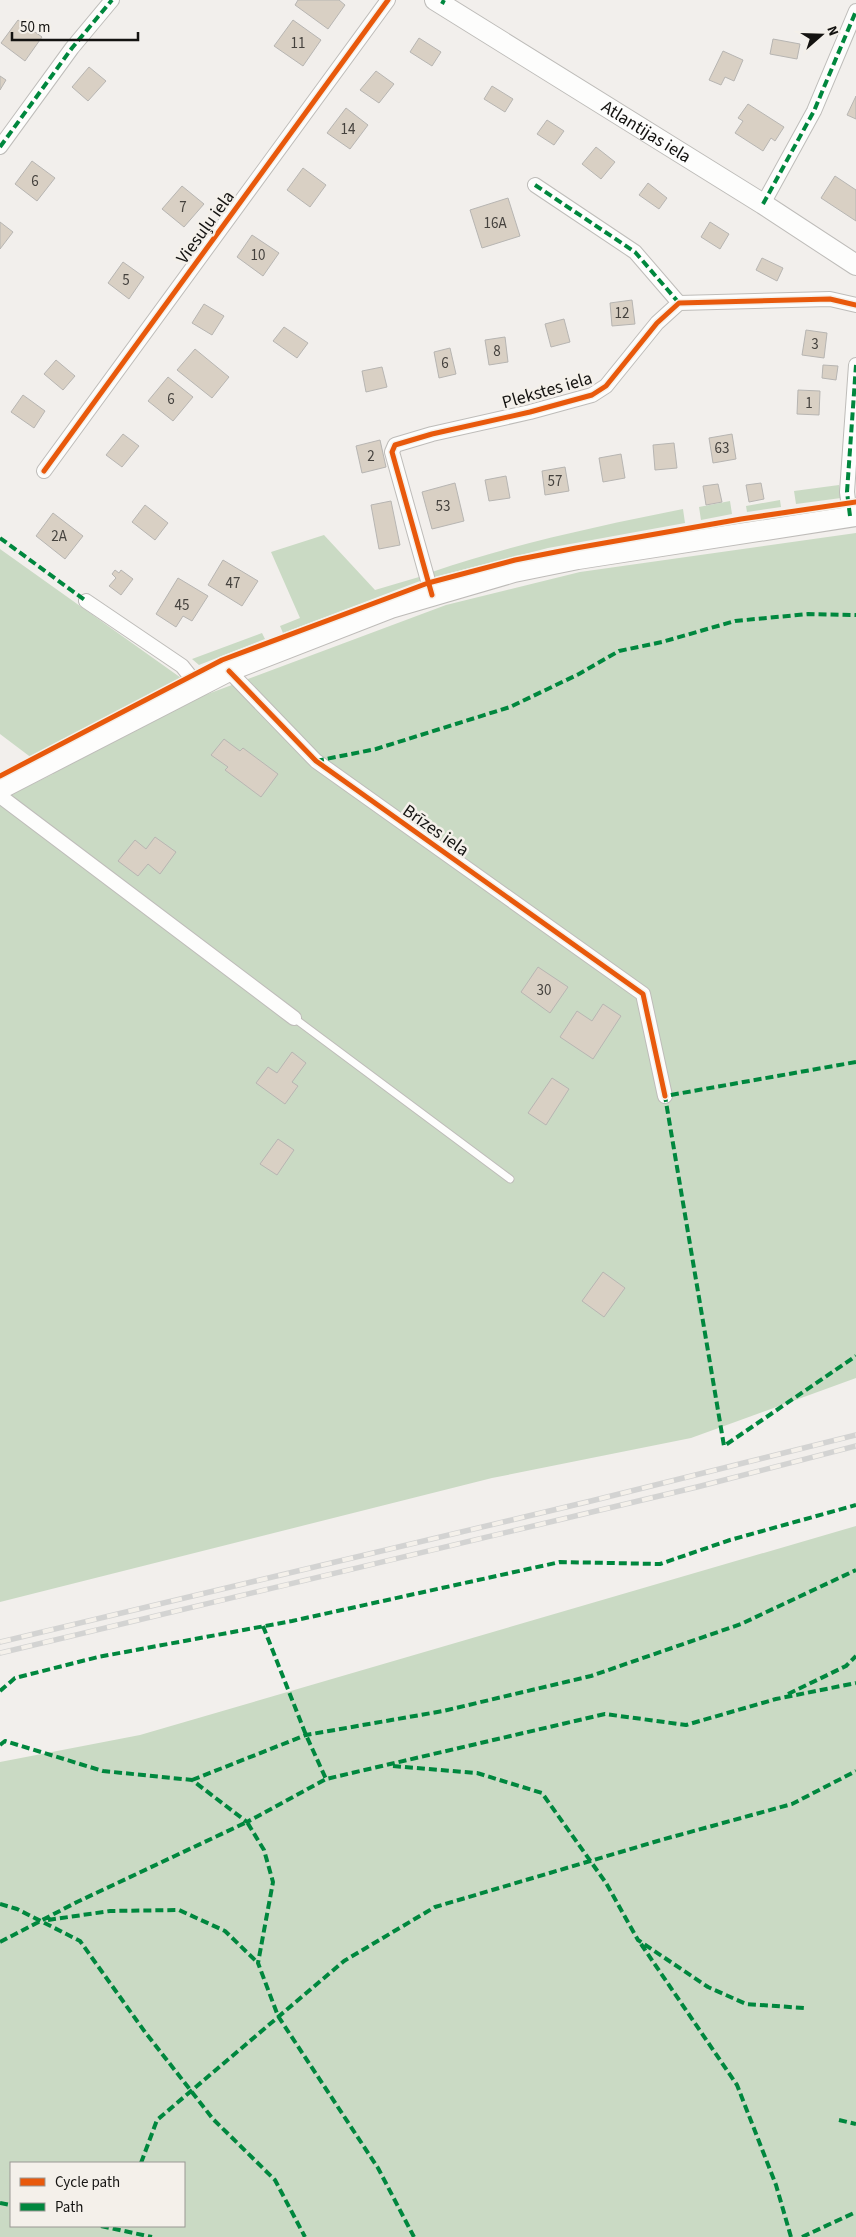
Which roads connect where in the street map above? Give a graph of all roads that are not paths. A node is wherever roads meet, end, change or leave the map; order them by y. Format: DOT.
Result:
graph roads {
  1 [pos="112,0"];
  2 [pos="388,0"];
  3 [pos="440,1"];
  4 [pos="856,11"];
  5 [pos="0,147"];
  6 [pos="535,185"];
  7 [pos="763,204"];
  8 [pos="856,265"];
  9 [pos="679,303"];
  10 [pos="856,305"];
  11 [pos="856,365"];
  12 [pos="44,471"];
  13 [pos="853,516"];
  14 [pos="432,595"];
  15 [pos="86,601"];
  16 [pos="228,671"];
  17 [pos="198,686"];
  18 [pos="0,789"];
  19 [pos="0,796"];
  20 [pos="294,1018"];
  21 [pos="665,1096"];
  22 [pos="510,1179"];
  1 -- 5 [label="street"];
  2 -- 12 [label="street, Viesuļu iela"];
  3 -- 7 [label="main road, Atlantijas iela"];
  4 -- 7 [label="street"];
  6 -- 9 [label="street"];
  7 -- 8 [label="main road, Atlantijas iela"];
  9 -- 10 [label="street"];
  9 -- 14 [label="street, Plekstes iela"];
  11 -- 13 [label="street"];
  13 -- 14 [label="main road"];
  14 -- 16 [label="main road"];
  15 -- 17 [label="street"];
  16 -- 17 [label="main road"];
  16 -- 21 [label="street, Brīzes iela"];
  17 -- 18 [label="main road"];
  19 -- 20 [label="street"];
  20 -- 22 [label="lane"];
}
